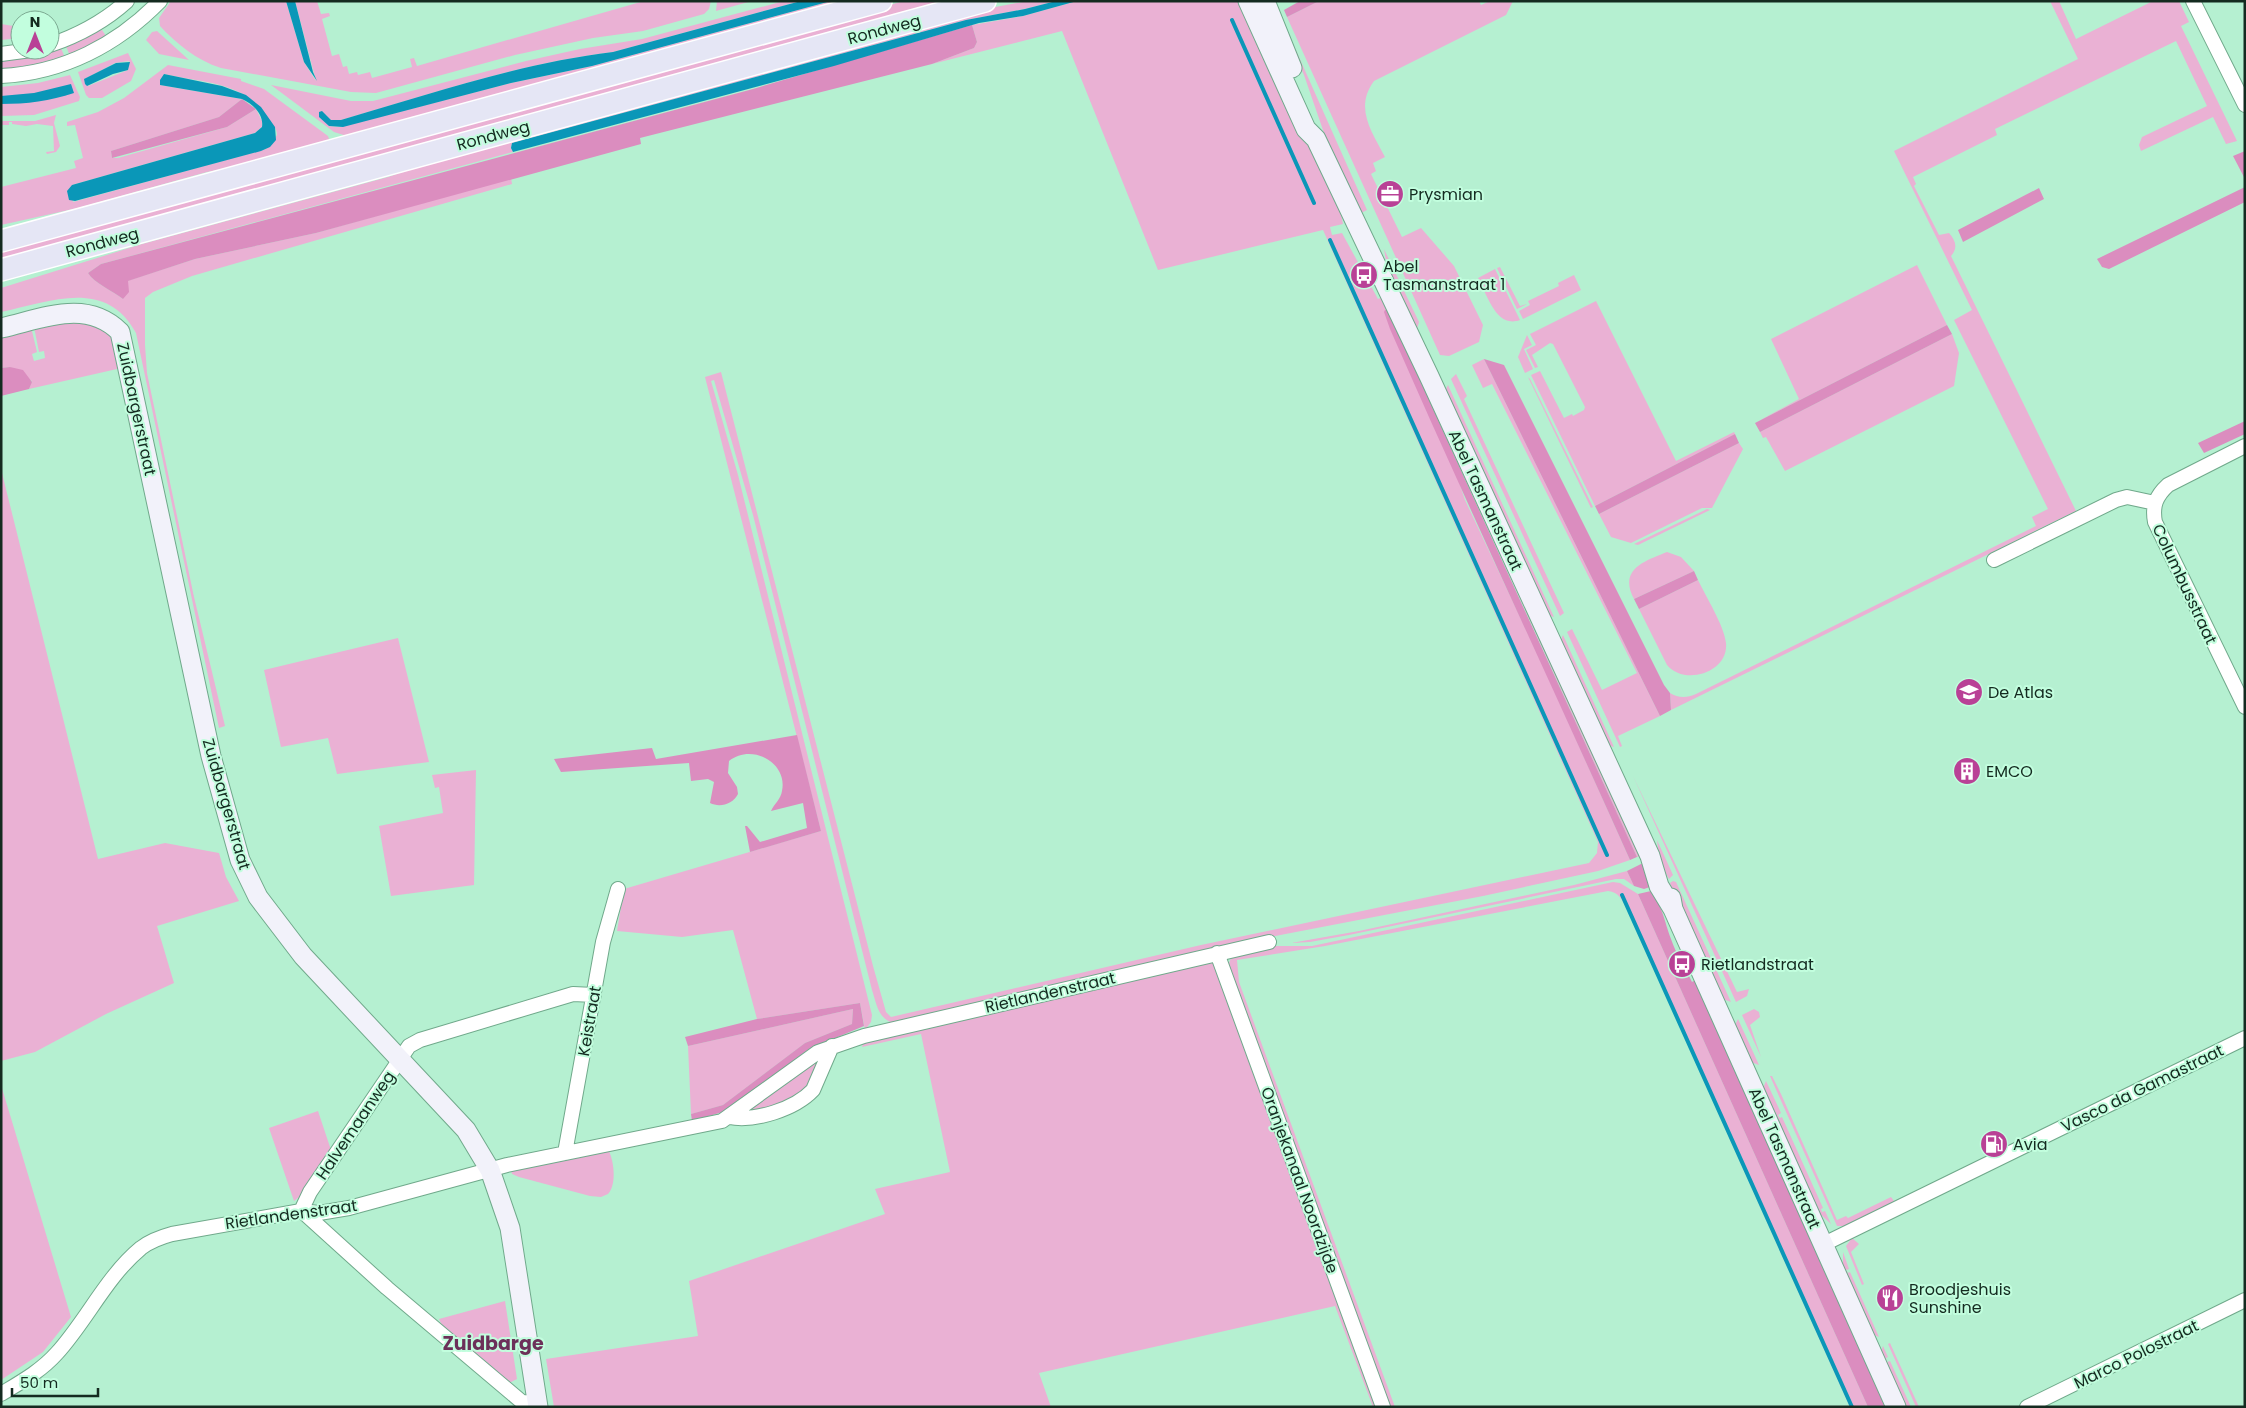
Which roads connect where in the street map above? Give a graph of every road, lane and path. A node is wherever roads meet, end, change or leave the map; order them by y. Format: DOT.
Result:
graph roads {
  1 [pos="126,1"];
  2 [pos="160,1"];
  3 [pos="881,1"];
  4 [pos="985,1"];
  5 [pos="1248,1"];
  6 [pos="1265,1"];
  7 [pos="2193,1"];
  8 [pos="110,16"];
  9 [pos="122,32"];
  10 [pos="60,42"];
  11 [pos="1,76"];
  12 [pos="2245,105"];
  13 [pos="1316,139"];
  14 [pos="79,220"];
  15 [pos="1,231"];
  16 [pos="1,241"];
  17 [pos="93,244"];
  18 [pos="1,270"];
  19 [pos="1,282"];
  20 [pos="1,328"];
  21 [pos="2245,446"];
  22 [pos="2155,503"];
  23 [pos="1994,560"];
  24 [pos="2245,707"];
  25 [pos="618,889"];
  26 [pos="1269,942"];
  27 [pos="1217,953"];
  28 [pos="594,995"];
  29 [pos="2245,1038"];
  30 [pos="832,1046"];
  31 [pos="400,1058"];
  32 [pos="730,1118"];
  33 [pos="565,1153"];
  34 [pos="490,1170"];
  35 [pos="301,1211"];
  36 [pos="1824,1244"];
  37 [pos="2245,1300"];
  38 [pos="1,1394"];
  39 [pos="537,1405"];
  40 [pos="1383,1407"];
  41 [pos="1896,1407"];
  42 [pos="2028,1407"];
  1 -- 8 [label="street"];
  2 -- 9 [label="street"];
  3 -- 14 [label="main road, Rondweg"];
  4 -- 17 [label="main road, Rondweg"];
  5 -- 13 [label="street, Abel Tasmanstraat"];
  6 -- 13 [label="street, Abel Tasmanstraat"];
  7 -- 12 [label="street"];
  8 -- 9 [label="street"];
  8 -- 10 [label="street"];
  9 -- 11 [label="street"];
  13 -- 36 [label="street, Abel Tasmanstraat"];
  14 -- 15 [label="main road"];
  14 -- 16 [label="main road, Rondweg"];
  17 -- 18 [label="main road, Rondweg"];
  17 -- 19 [label="main road"];
  20 -- 31 [label="street, Zuidbargerstraat"];
  21 -- 22 [label="street, Columbusstraat"];
  22 -- 23 [label="street"];
  22 -- 24 [label="street, Columbusstraat"];
  25 -- 28 [label="street, Keistraat"];
  26 -- 27 [label="street, Rietlandenstraat"];
  27 -- 30 [label="street, Rietlandenstraat"];
  27 -- 40 [label="street, Oranjekanaal Noordzijde"];
  28 -- 31 [label="street, Halvemaanweg"];
  28 -- 33 [label="street, Keistraat"];
  29 -- 36 [label="street, Vasco da Gamastraat"];
  30 -- 32 [label="street, Rietlandenstraat"];
  30 -- 32 [label="street, Rietlandenstraat"];
  31 -- 34 [label="street, Zuidbargerstraat"];
  31 -- 35 [label="street, Halvemaanweg"];
  32 -- 33 [label="street, Rietlandenstraat"];
  33 -- 34 [label="street, Rietlandenstraat"];
  34 -- 35 [label="street, Rietlandenstraat"];
  34 -- 39 [label="street, Zuidbargerstraat"];
  35 -- 38 [label="street, Rietlandenstraat"];
  35 -- 39 [label="street"];
  36 -- 41 [label="street, Abel Tasmanstraat"];
  37 -- 42 [label="street, Marco Polostraat"];
}
